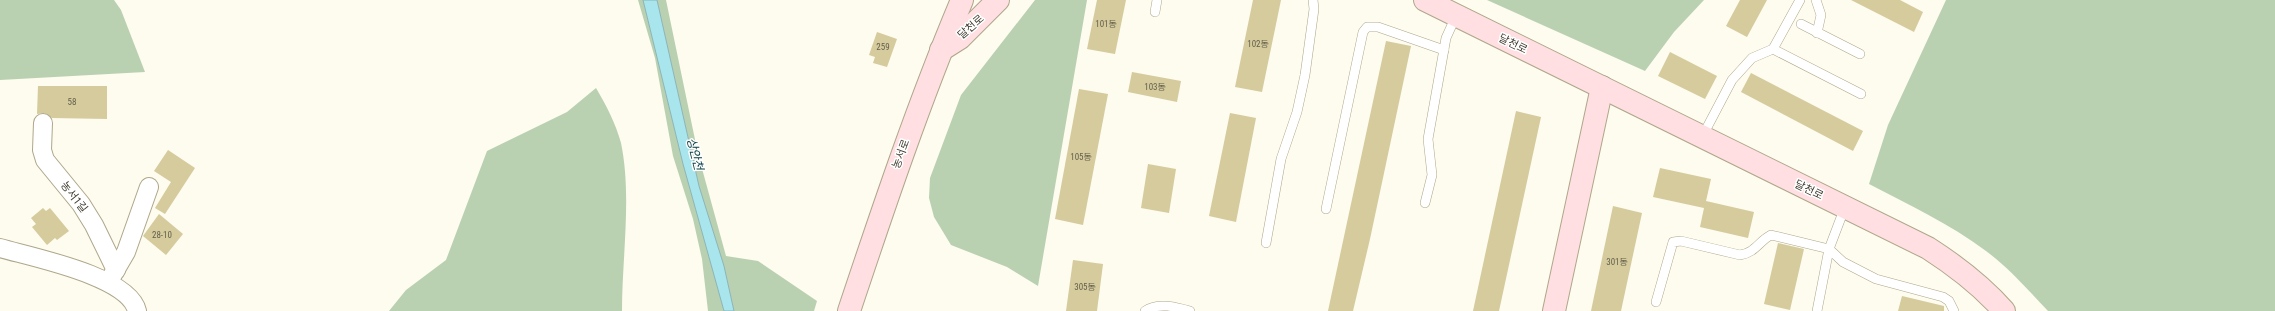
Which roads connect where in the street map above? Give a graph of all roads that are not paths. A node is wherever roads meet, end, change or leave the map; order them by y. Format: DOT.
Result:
graph roads {
  1 [pos="962,0"];
  2 [pos="998,0"];
  3 [pos="1157,0"];
  4 [pos="1313,0"];
  5 [pos="1425,0"];
  6 [pos="1800,0"];
  7 [pos="1816,0"];
  8 [pos="1155,12"];
  9 [pos="1456,16"];
  10 [pos="1801,24"];
  11 [pos="1817,33"];
  12 [pos="1773,49"];
  13 [pos="941,50"];
  14 [pos="1444,50"];
  15 [pos="1860,54"];
  16 [pos="1602,87"];
  17 [pos="1861,94"];
  18 [pos="43,123"];
  19 [pos="1702,137"];
  20 [pos="148,187"];
  21 [pos="1425,204"];
  22 [pos="1844,207"];
  23 [pos="1326,209"];
  24 [pos="1266,243"];
  25 [pos="0,248"];
  26 [pos="1829,249"];
  27 [pos="112,276"];
  28 [pos="1656,302"];
  29 [pos="137,311"];
  30 [pos="849,311"];
  31 [pos="1145,311"];
  32 [pos="1190,311"];
  33 [pos="1554,311"];
  34 [pos="1817,311"];
  35 [pos="1954,311"];
  36 [pos="2004,311"];
  1 -- 13 [label="street, 농서로"];
  2 -- 13 [label="street, 달천로"];
  3 -- 8 [label="lane"];
  4 -- 24 [label="lane"];
  5 -- 9 [label="street, 달천로"];
  6 -- 12 [label="lane"];
  7 -- 11 [label="lane"];
  9 -- 14 [label="lane"];
  9 -- 16 [label="street, 달천로"];
  10 -- 11 [label="lane"];
  11 -- 15 [label="lane"];
  12 -- 17 [label="lane"];
  12 -- 19 [label="lane"];
  13 -- 30 [label="street, 농서로"];
  14 -- 21 [label="lane"];
  14 -- 23 [label="lane"];
  16 -- 19 [label="street, 달천로"];
  16 -- 33 [label="street"];
  18 -- 27 [label="street, 농서1길"];
  19 -- 22 [label="street, 달천로"];
  20 -- 27 [label="street"];
  22 -- 26 [label="lane"];
  22 -- 36 [label="street, 달천로"];
  25 -- 27 [label="street, 농서1길"];
  26 -- 28 [label="lane"];
  26 -- 34 [label="lane"];
  26 -- 35 [label="lane"];
  27 -- 29 [label="street, 농서1길"];
  31 -- 32 [label="lane"];
}
